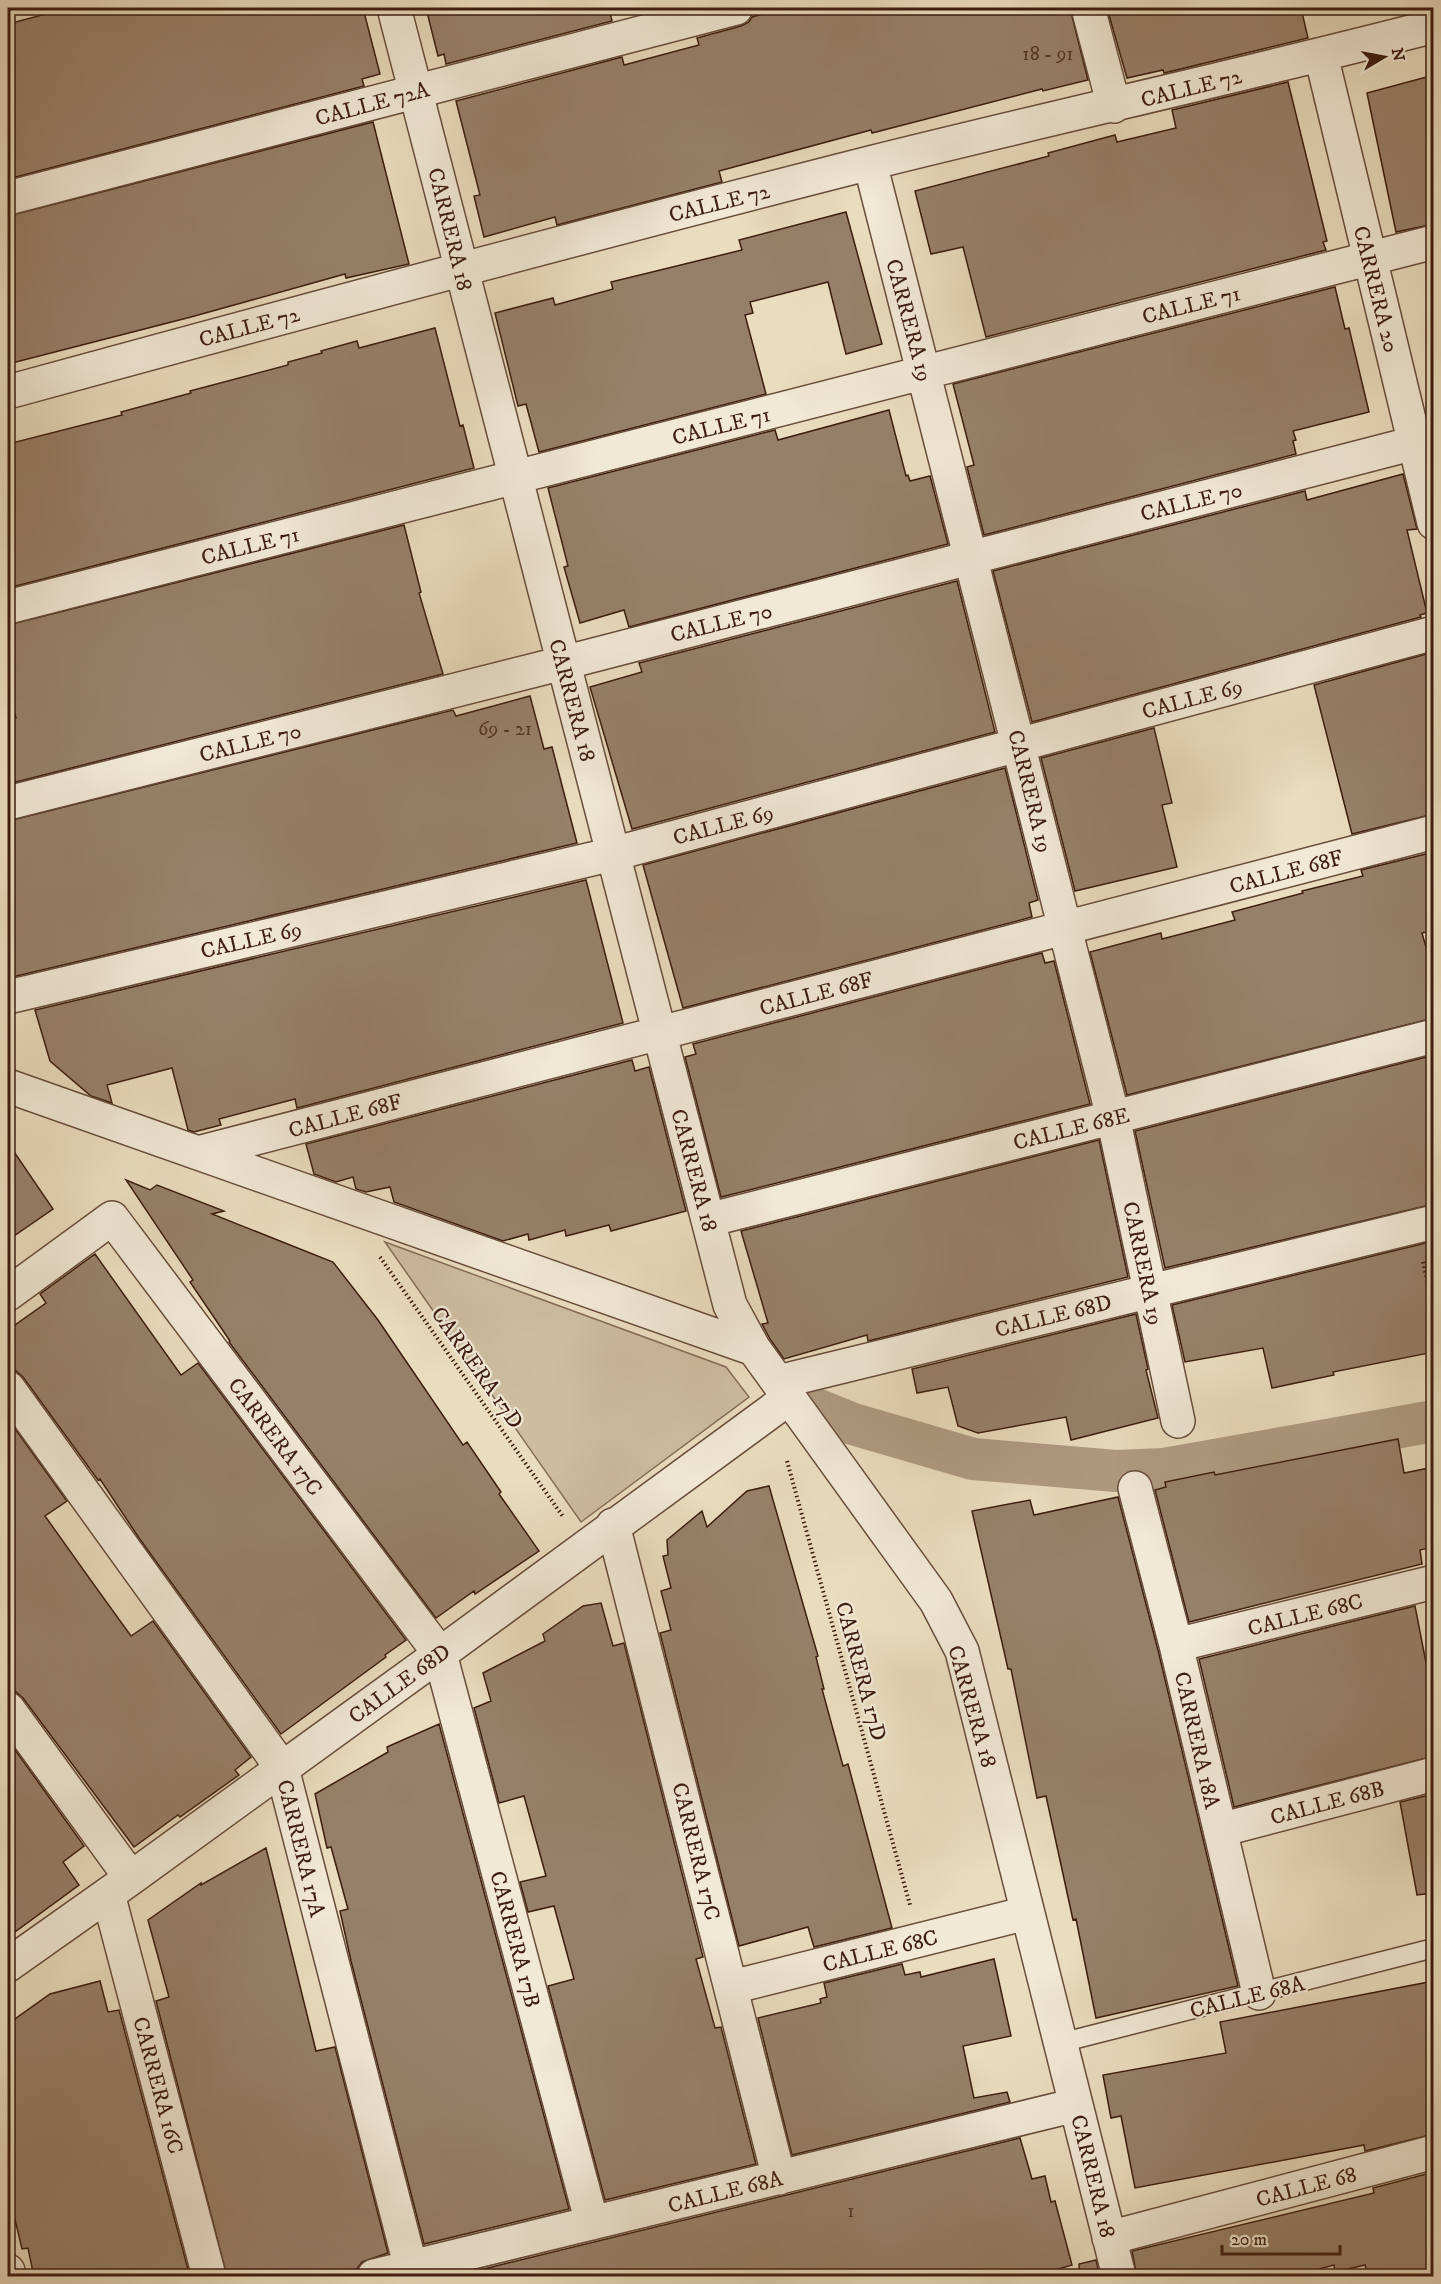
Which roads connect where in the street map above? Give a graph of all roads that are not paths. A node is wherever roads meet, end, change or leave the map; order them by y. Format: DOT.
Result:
graph roads {
  1 [pos="394,8"];
  2 [pos="736,8"];
  3 [pos="1089,8"];
  4 [pos="1434,26"];
  5 [pos="1321,56"];
  6 [pos="416,92"];
  7 [pos="1114,106"];
  8 [pos="870,163"];
  9 [pos="8,198"];
  10 [pos="1434,242"];
  11 [pos="1369,258"];
  12 [pos="461,268"];
  13 [pos="924,373"];
  14 [pos="8,392"];
  15 [pos="1424,441"];
  16 [pos="515,478"];
  17 [pos="1434,523"];
  18 [pos="971,558"];
  19 [pos="8,607"];
  20 [pos="1434,633"];
  21 [pos="563,663"];
  22 [pos="1019,744"];
  23 [pos="8,803"];
  24 [pos="1434,832"];
  25 [pos="613,854"];
  26 [pos="1065,928"];
  27 [pos="8,997"];
  28 [pos="659,1033"];
  29 [pos="1434,1036"];
  30 [pos="8,1086"];
  31 [pos="1113,1117"];
  32 [pos="198,1153"];
  33 [pos="708,1220"];
  34 [pos="1424,1224"];
  35 [pos="1149,1292"];
  36 [pos="8,1294"];
  37 [pos="754,1349"];
  38 [pos="8,1388"];
  39 [pos="780,1397"];
  40 [pos="1178,1421"];
  41 [pos="1136,1488"];
  42 [pos="613,1525"];
  43 [pos="1434,1582"];
  44 [pos="1176,1645"];
  45 [pos="440,1654"];
  46 [pos="8,1709"];
  47 [pos="282,1768"];
  48 [pos="1434,1774"];
  49 [pos="1220,1830"];
  50 [pos="119,1886"];
  51 [pos="1027,1913"];
  52 [pos="1434,1948"];
  53 [pos="8,1965"];
  54 [pos="732,1987"];
  55 [pos="1259,1993"];
  56 [pos="1060,2043"];
  57 [pos="1076,2106"];
  58 [pos="1434,2152"];
  59 [pos="779,2178"];
  60 [pos="592,2223"];
  61 [pos="1109,2238"];
  62 [pos="8,2271"];
  63 [pos="412,2272"];
  64 [pos="9,2277"];
  65 [pos="209,2277"];
  66 [pos="374,2277"];
  67 [pos="1119,2277"];
  1 -- 6 [label="street, CARRERA 18"];
  2 -- 6 [label="street, CALLE 72A"];
  3 -- 7 [label="street"];
  4 -- 5 [label="street, CALLE 72"];
  5 -- 7 [label="street, CALLE 72"];
  5 -- 11 [label="street, CARRERA 20"];
  6 -- 9 [label="street, CALLE 72A"];
  6 -- 12 [label="street, CARRERA 18"];
  7 -- 8 [label="street, CALLE 72"];
  8 -- 12 [label="street, CALLE 72"];
  8 -- 13 [label="street, CARRERA 19"];
  10 -- 11 [label="street, CALLE 71"];
  11 -- 13 [label="street, CALLE 71"];
  11 -- 15 [label="street, CARRERA 20"];
  12 -- 14 [label="street, CALLE 72"];
  12 -- 16 [label="street, CARRERA 18"];
  13 -- 16 [label="street, CALLE 71"];
  13 -- 18 [label="street, CARRERA 19"];
  15 -- 17 [label="street, CARRERA 20"];
  15 -- 18 [label="street, CALLE 70"];
  16 -- 19 [label="street, CALLE 71"];
  16 -- 21 [label="street, CARRERA 18"];
  18 -- 21 [label="street, CALLE 70"];
  18 -- 22 [label="street, CARRERA 19"];
  20 -- 22 [label="street, CALLE 69"];
  21 -- 23 [label="street, CALLE 70"];
  21 -- 25 [label="street, CARRERA 18"];
  22 -- 25 [label="street, CALLE 69"];
  22 -- 26 [label="street, CARRERA 19"];
  24 -- 26 [label="street, CALLE 68F"];
  25 -- 27 [label="street, CALLE 69"];
  25 -- 28 [label="street, CARRERA 18"];
  26 -- 28 [label="street, CALLE 68F"];
  26 -- 31 [label="street, CARRERA 19"];
  28 -- 32 [label="street, CALLE 68F"];
  28 -- 33 [label="street, CARRERA 18"];
  29 -- 31 [label="street, CALLE 68E"];
  30 -- 32 [label="street"];
  31 -- 33 [label="street, CALLE 68E"];
  31 -- 35 [label="street, CARRERA 19"];
  32 -- 37 [label="street"];
  33 -- 37 [label="street, CARRERA 18"];
  34 -- 35 [label="street, CALLE 68D"];
  35 -- 39 [label="street, CALLE 68D"];
  35 -- 40 [label="street, CARRERA 19"];
  36 -- 45 [label="street, CARRERA 17C"];
  37 -- 39 [label="street, CARRERA 18"];
  38 -- 47 [label="street, CARRERA 17A"];
  39 -- 42 [label="street, CALLE 68D"];
  39 -- 51 [label="street, CARRERA 18"];
  41 -- 44 [label="street, CARRERA 18A"];
  42 -- 45 [label="street, CALLE 68D"];
  42 -- 54 [label="street, CARRERA 17C"];
  43 -- 44 [label="street, CALLE 68C"];
  44 -- 49 [label="street, CARRERA 18A"];
  45 -- 47 [label="street, CALLE 68D"];
  45 -- 60 [label="street, CARRERA 17B"];
  46 -- 50 [label="street, CARRERA 16C"];
  47 -- 50 [label="street, CALLE 68D"];
  47 -- 63 [label="street, CARRERA 17A"];
  48 -- 49 [label="street, CALLE 68B"];
  49 -- 55 [label="street, CARRERA 18A"];
  50 -- 53 [label="street, CALLE 68D"];
  50 -- 65 [label="street, CARRERA 16C"];
  51 -- 54 [label="street, CALLE 68C"];
  51 -- 56 [label="street, CARRERA 18"];
  52 -- 55 [label="lane, CALLE 68A"];
  54 -- 59 [label="street, CARRERA 17C"];
  55 -- 56 [label="lane, CALLE 68A"];
  56 -- 57 [label="street, CARRERA 18"];
  57 -- 59 [label="street, CALLE 68A"];
  57 -- 61 [label="street, CARRERA 18"];
  58 -- 61 [label="street, CALLE 68"];
  59 -- 60 [label="street, CALLE 68A"];
  60 -- 63 [label="street, CALLE 68A"];
  61 -- 67 [label="street, CARRERA 18"];
  62 -- 64 [label="street"];
  63 -- 66 [label="street, CALLE 68A"];
}
